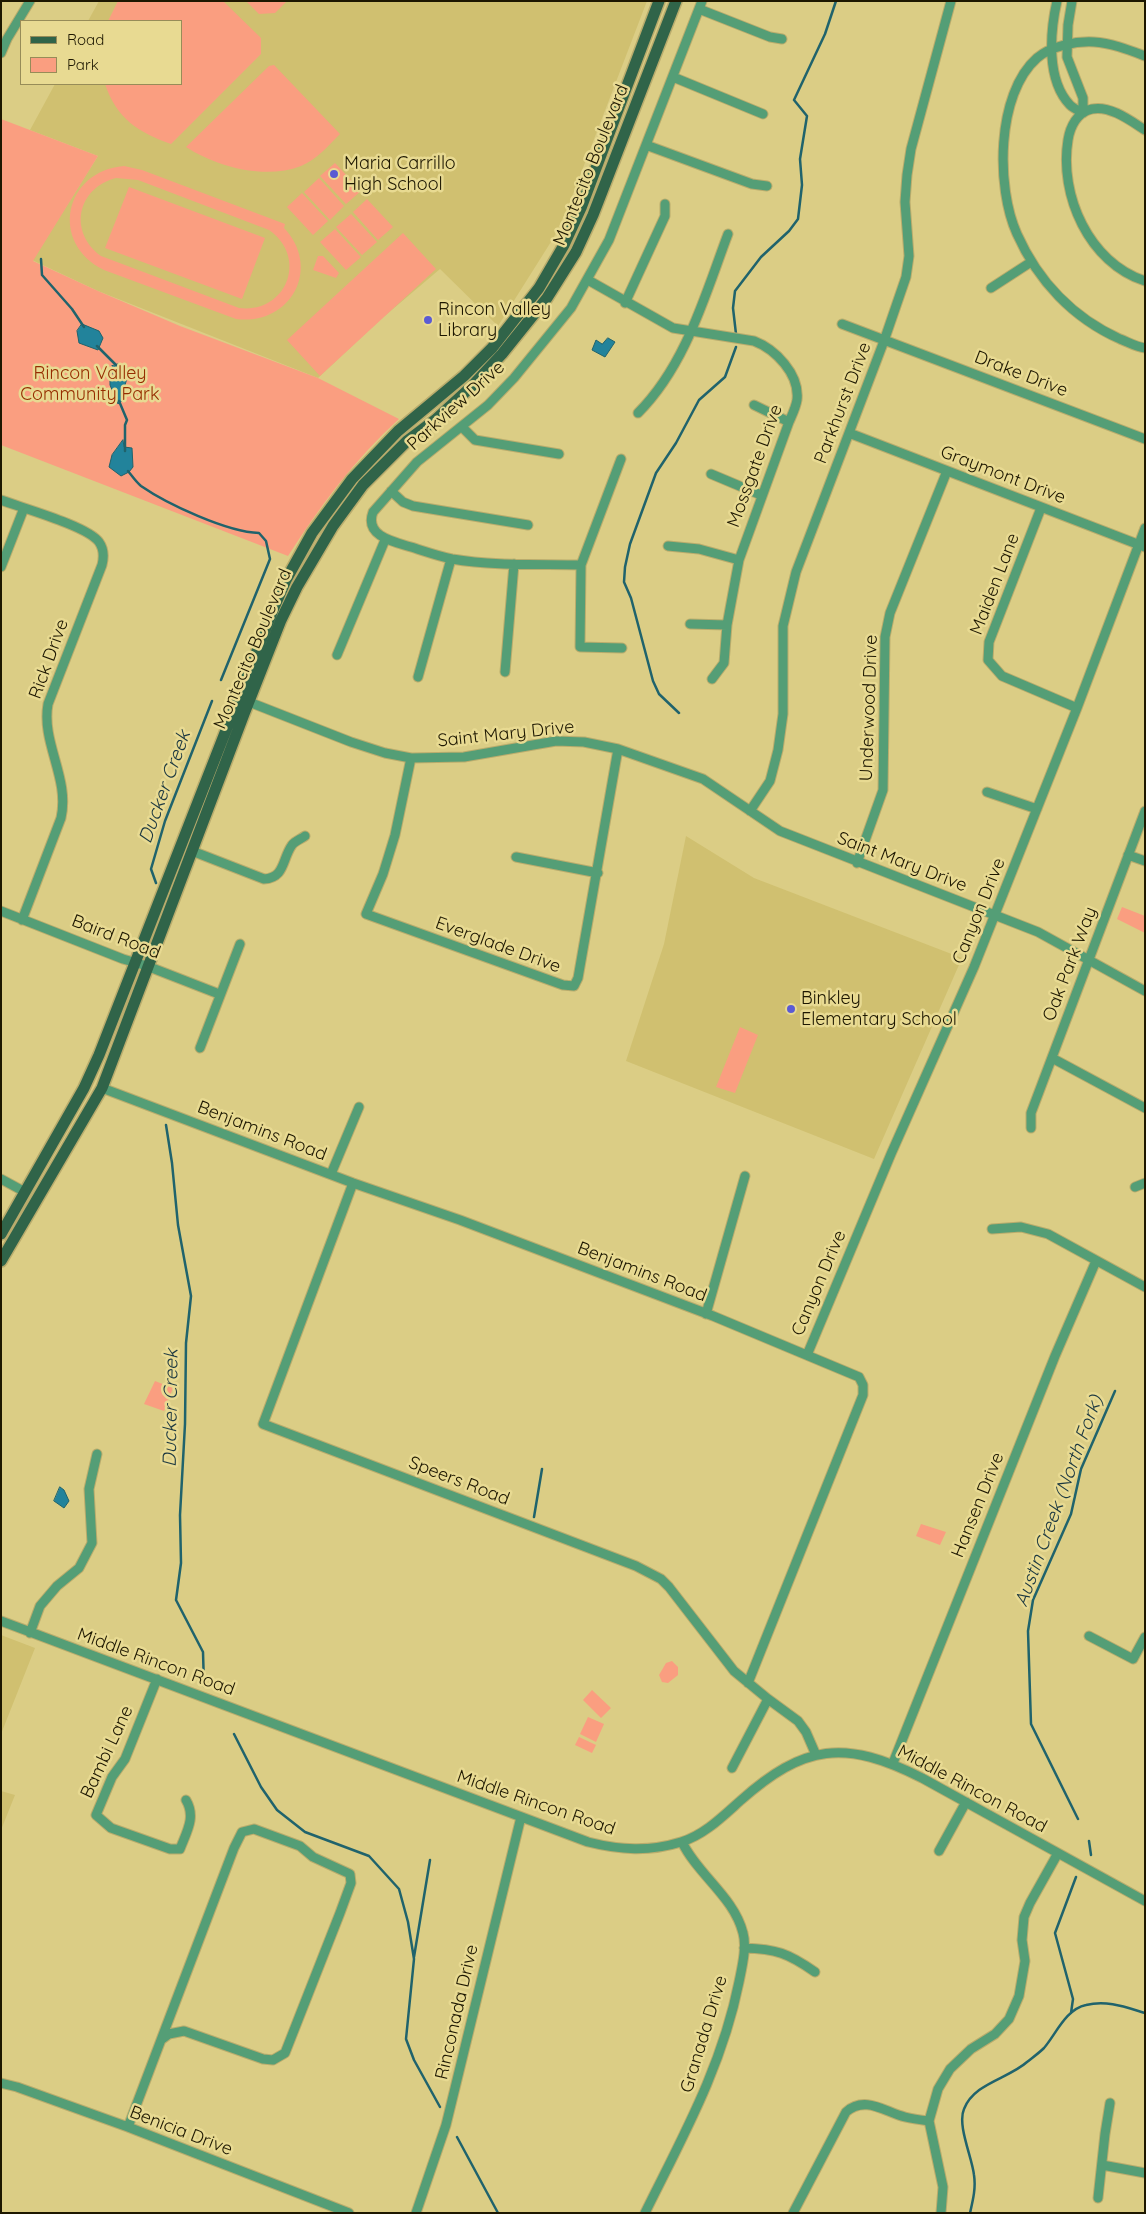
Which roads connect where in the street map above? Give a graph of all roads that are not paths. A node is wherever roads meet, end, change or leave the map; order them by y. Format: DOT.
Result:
graph roads {
  1 [pos="30,1"];
  2 [pos="659,1"];
  3 [pos="676,1"];
  4 [pos="951,1"];
  5 [pos="1057,1"];
  6 [pos="1072,1"];
  7 [pos="700,5"];
  8 [pos="782,39"];
  9 [pos="1067,45"];
  10 [pos="1052,50"];
  11 [pos="1,52"];
  12 [pos="1145,56"];
  13 [pos="673,77"];
  14 [pos="1083,113"];
  15 [pos="763,114"];
  16 [pos="1145,130"];
  17 [pos="646,145"];
  18 [pos="767,186"];
  19 [pos="665,204"];
  20 [pos="728,234"];
  21 [pos="1031,262"];
  22 [pos="588,280"];
  23 [pos="1145,281"];
  24 [pos="991,288"];
  25 [pos="625,303"];
  26 [pos="842,324"];
  27 [pos="691,332"];
  28 [pos="884,341"];
  29 [pos="1145,348"];
  30 [pos="754,405"];
  31 [pos="638,413"];
  32 [pos="790,422"];
  33 [pos="462,427"];
  34 [pos="850,433"];
  35 [pos="1145,439"];
  36 [pos="559,454"];
  37 [pos="621,459"];
  38 [pos="948,472"];
  39 [pos="711,474"];
  40 [pos="391,491"];
  41 [pos="761,495"];
  42 [pos="1,500"];
  43 [pos="24,508"];
  44 [pos="1041,508"];
  45 [pos="528,525"];
  46 [pos="1145,528"];
  47 [pos="386,540"];
  48 [pos="668,546"];
  49 [pos="1142,546"];
  50 [pos="451,558"];
  51 [pos="739,560"];
  52 [pos="514,564"];
  53 [pos="581,565"];
  54 [pos="1,567"];
  55 [pos="690,624"];
  56 [pos="727,625"];
  57 [pos="622,648"];
  58 [pos="337,655"];
  59 [pos="506,672"];
  60 [pos="418,677"];
  61 [pos="712,679"];
  62 [pos="249,702"];
  63 [pos="1077,708"];
  64 [pos="618,749"];
  65 [pos="411,758"];
  66 [pos="987,792"];
  67 [pos="1036,809"];
  68 [pos="750,811"];
  69 [pos="1145,811"];
  70 [pos="305,836"];
  71 [pos="192,850"];
  72 [pos="1128,855"];
  73 [pos="516,857"];
  74 [pos="1145,861"];
  75 [pos="857,863"];
  76 [pos="598,873"];
  77 [pos="1,911"];
  78 [pos="994,915"];
  79 [pos="22,920"];
  80 [pos="240,944"];
  81 [pos="1088,960"];
  82 [pos="142,964"];
  83 [pos="1145,990"];
  84 [pos="220,994"];
  85 [pos="200,1048"];
  86 [pos="1052,1058"];
  87 [pos="102,1088"];
  88 [pos="359,1107"];
  89 [pos="1145,1108"];
  90 [pos="1031,1128"];
  91 [pos="331,1174"];
  92 [pos="745,1176"];
  93 [pos="1,1179"];
  94 [pos="353,1183"];
  95 [pos="1145,1183"];
  96 [pos="1135,1187"];
  97 [pos="25,1192"];
  98 [pos="992,1229"];
  99 [pos="1,1234"];
  100 [pos="1,1261"];
  101 [pos="1096,1261"];
  102 [pos="1145,1287"];
  103 [pos="706,1314"];
  104 [pos="807,1356"];
  105 [pos="97,1454"];
  106 [pos="1,1621"];
  107 [pos="30,1633"];
  108 [pos="1088,1636"];
  109 [pos="1145,1636"];
  110 [pos="157,1679"];
  111 [pos="748,1683"];
  112 [pos="768,1699"];
  113 [pos="816,1755"];
  114 [pos="893,1764"];
  115 [pos="732,1768"];
  116 [pos="186,1800"];
  117 [pos="966,1802"];
  118 [pos="521,1816"];
  119 [pos="682,1842"];
  120 [pos="939,1851"];
  121 [pos="1058,1853"];
  122 [pos="1145,1901"];
  123 [pos="744,1948"];
  124 [pos="815,1972"];
  125 [pos="160,2040"];
  126 [pos="1,2084"];
  127 [pos="1110,2103"];
  128 [pos="929,2121"];
  129 [pos="128,2127"];
  130 [pos="1102,2165"];
  131 [pos="1145,2173"];
  132 [pos="1098,2198"];
  133 [pos="349,2213"];
  134 [pos="416,2213"];
  135 [pos="646,2213"];
  136 [pos="793,2213"];
  137 [pos="941,2213"];
  1 -- 11 [label="street"];
  2 -- 82 [label="main road, Montecito Boulevard"];
  3 -- 62 [label="main road, Montecito Boulevard"];
  4 -- 28 [label="street, Parkhurst Drive"];
  5 -- 10 [label="street"];
  6 -- 9 [label="street"];
  7 -- 8 [label="street"];
  7 -- 13 [label="street, Parkview Drive"];
  9 -- 10 [label="street"];
  9 -- 12 [label="street"];
  9 -- 14 [label="street"];
  10 -- 14 [label="street"];
  10 -- 21 [label="street"];
  13 -- 15 [label="street"];
  13 -- 17 [label="street, Parkview Drive"];
  14 -- 16 [label="street"];
  14 -- 23 [label="street"];
  17 -- 18 [label="street"];
  17 -- 22 [label="street, Parkview Drive"];
  19 -- 25 [label="street"];
  20 -- 27 [label="street"];
  21 -- 24 [label="street"];
  21 -- 29 [label="street"];
  22 -- 25 [label="street, Mossgate Drive"];
  22 -- 33 [label="street, Parkview Drive"];
  25 -- 27 [label="street, Mossgate Drive"];
  26 -- 28 [label="street, Drake Drive"];
  27 -- 31 [label="street"];
  27 -- 32 [label="street, Mossgate Drive"];
  28 -- 34 [label="street, Parkhurst Drive"];
  28 -- 35 [label="street, Drake Drive"];
  30 -- 32 [label="street"];
  32 -- 41 [label="street, Mossgate Drive"];
  33 -- 36 [label="street"];
  33 -- 40 [label="street, Parkview Drive"];
  34 -- 38 [label="street, Graymont Drive"];
  34 -- 68 [label="street, Parkhurst Drive"];
  37 -- 53 [label="street"];
  38 -- 44 [label="street, Graymont Drive"];
  38 -- 75 [label="street, Underwood Drive"];
  39 -- 41 [label="street"];
  40 -- 45 [label="street"];
  40 -- 47 [label="street, Parkview Drive"];
  41 -- 51 [label="street, Mossgate Drive"];
  42 -- 43 [label="street, Rick Drive"];
  43 -- 54 [label="street"];
  43 -- 79 [label="street, Rick Drive"];
  44 -- 49 [label="street, Graymont Drive"];
  44 -- 63 [label="street, Maiden Lane"];
  46 -- 49 [label="street, Canyon Drive"];
  47 -- 50 [label="street"];
  47 -- 58 [label="street"];
  48 -- 51 [label="street"];
  49 -- 63 [label="street, Canyon Drive"];
  50 -- 52 [label="street"];
  50 -- 60 [label="street"];
  51 -- 56 [label="street, Mossgate Drive"];
  52 -- 53 [label="street"];
  52 -- 59 [label="street"];
  53 -- 57 [label="street"];
  55 -- 56 [label="street"];
  56 -- 61 [label="street, Mossgate Drive"];
  62 -- 65 [label="street, Saint Mary Drive"];
  62 -- 71 [label="main road, Montecito Boulevard"];
  63 -- 67 [label="street, Canyon Drive"];
  64 -- 65 [label="street, Saint Mary Drive"];
  64 -- 68 [label="street, Saint Mary Drive"];
  64 -- 76 [label="street, Everglade Drive"];
  65 -- 76 [label="street, Everglade Drive"];
  66 -- 67 [label="street"];
  67 -- 78 [label="street, Canyon Drive"];
  68 -- 75 [label="street, Saint Mary Drive"];
  69 -- 72 [label="street, Oak Park Way"];
  70 -- 71 [label="street"];
  71 -- 82 [label="main road, Montecito Boulevard"];
  72 -- 74 [label="street"];
  72 -- 81 [label="street, Oak Park Way"];
  73 -- 76 [label="street"];
  75 -- 78 [label="street, Saint Mary Drive"];
  77 -- 79 [label="street, Baird Road"];
  78 -- 81 [label="street, Saint Mary Drive"];
  78 -- 104 [label="street, Canyon Drive"];
  79 -- 82 [label="street, Baird Road"];
  80 -- 84 [label="street"];
  81 -- 83 [label="street, Saint Mary Drive"];
  81 -- 86 [label="street, Oak Park Way"];
  82 -- 84 [label="street, Baird Road"];
  82 -- 87 [label="main road, Montecito Boulevard"];
  82 -- 97 [label="main road, Montecito Boulevard"];
  84 -- 85 [label="street"];
  86 -- 89 [label="street"];
  86 -- 90 [label="street, Oak Park Way"];
  87 -- 91 [label="street, Benjamins Road"];
  87 -- 100 [label="main road, Montecito Boulevard"];
  88 -- 91 [label="street"];
  91 -- 94 [label="street, Benjamins Road"];
  92 -- 103 [label="street"];
  93 -- 97 [label="street"];
  94 -- 103 [label="street, Benjamins Road"];
  94 -- 111 [label="street, Speers Road"];
  95 -- 96 [label="street"];
  97 -- 99 [label="main road, Montecito Boulevard"];
  98 -- 101 [label="street"];
  101 -- 102 [label="street"];
  101 -- 114 [label="street, Hansen Drive"];
  103 -- 104 [label="street, Benjamins Road"];
  104 -- 111 [label="street, Benjamins Road"];
  105 -- 107 [label="street"];
  106 -- 107 [label="street, Middle Rincon Road"];
  107 -- 110 [label="street, Middle Rincon Road"];
  108 -- 109 [label="street"];
  110 -- 116 [label="street, Bambi Lane"];
  110 -- 118 [label="street, Middle Rincon Road"];
  111 -- 112 [label="street, Speers Road"];
  112 -- 113 [label="street, Speers Road"];
  112 -- 115 [label="street"];
  113 -- 114 [label="street, Middle Rincon Road"];
  113 -- 119 [label="street, Middle Rincon Road"];
  114 -- 117 [label="street, Middle Rincon Road"];
  117 -- 120 [label="street"];
  117 -- 121 [label="street, Middle Rincon Road"];
  118 -- 119 [label="street, Middle Rincon Road"];
  118 -- 134 [label="street, Rinconada Drive"];
  119 -- 123 [label="street, Granada Drive"];
  121 -- 122 [label="street, Middle Rincon Road"];
  121 -- 128 [label="street"];
  123 -- 124 [label="street"];
  123 -- 135 [label="street, Granada Drive"];
  125 -- 125 [label="street"];
  125 -- 129 [label="street"];
  126 -- 129 [label="street, Benicia Drive"];
  127 -- 130 [label="street"];
  128 -- 136 [label="street"];
  128 -- 137 [label="street"];
  129 -- 133 [label="street, Benicia Drive"];
  130 -- 131 [label="street"];
  130 -- 132 [label="street"];
}
